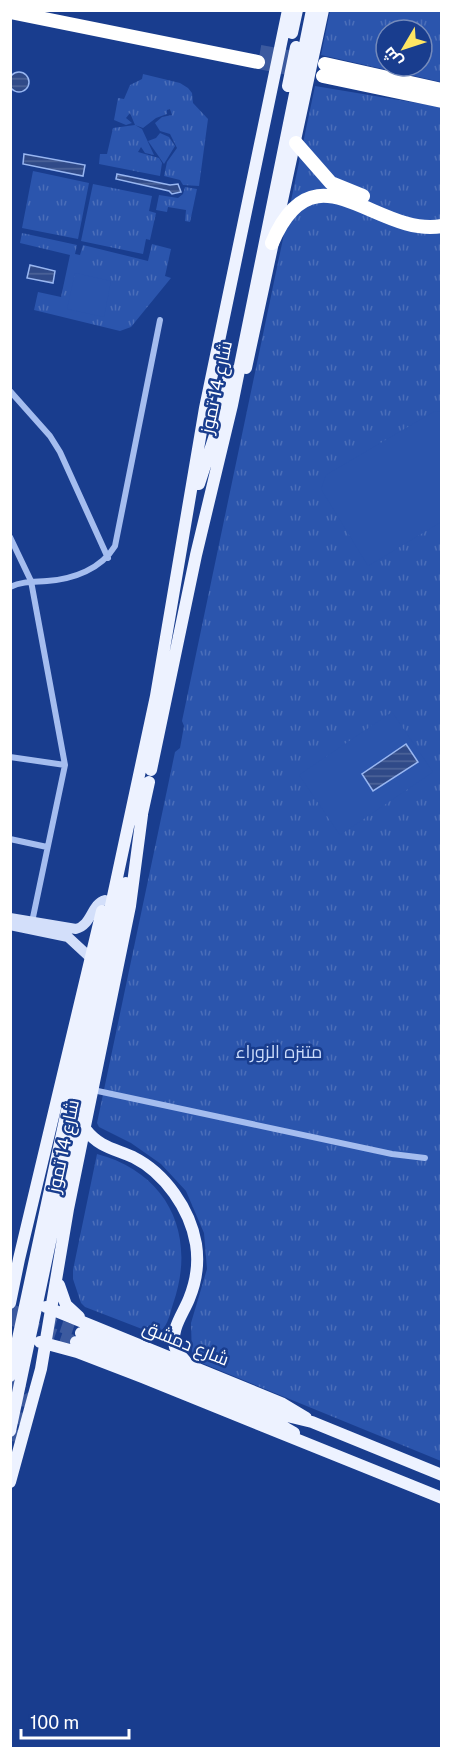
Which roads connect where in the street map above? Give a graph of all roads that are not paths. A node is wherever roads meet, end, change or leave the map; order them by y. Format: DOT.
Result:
graph roads {
  1 [pos="51,10"];
  2 [pos="288,10"];
  3 [pos="297,10"];
  4 [pos="303,10"];
  5 [pos="312,10"];
  6 [pos="323,10"];
  7 [pos="10,12"];
  8 [pos="324,70"];
  9 [pos="435,90"];
  10 [pos="441,103"];
  11 [pos="296,143"];
  12 [pos="441,217"];
  13 [pos="441,226"];
  14 [pos="272,243"];
  15 [pos="160,320"];
  16 [pos="10,392"];
  17 [pos="232,405"];
  18 [pos="188,518"];
  19 [pos="10,537"];
  20 [pos="108,558"];
  21 [pos="31,581"];
  22 [pos="10,587"];
  23 [pos="161,697"];
  24 [pos="10,757"];
  25 [pos="65,765"];
  26 [pos="136,815"];
  27 [pos="10,839"];
  28 [pos="47,847"];
  29 [pos="114,896"];
  30 [pos="130,906"];
  31 [pos="10,918"];
  32 [pos="32,922"];
  33 [pos="10,925"];
  34 [pos="90,956"];
  35 [pos="98,966"];
  36 [pos="98,988"];
  37 [pos="93,1090"];
  38 [pos="86,1130"];
  39 [pos="425,1158"];
  40 [pos="19,1259"];
  41 [pos="10,1271"];
  42 [pos="57,1278"];
  43 [pos="13,1299"];
  44 [pos="47,1308"];
  45 [pos="80,1337"];
  46 [pos="40,1342"];
  47 [pos="187,1363"];
  48 [pos="41,1368"];
  49 [pos="10,1376"];
  50 [pos="312,1422"];
  51 [pos="10,1431"];
  52 [pos="441,1475"];
  53 [pos="10,1482"];
  54 [pos="413,1486"];
  55 [pos="441,1498"];
  1 -- 7 [label="highway"];
  2 -- 18 [label="main road, شارع 14 تموز"];
  3 -- 18 [label="main road"];
  4 -- 18 [label="main road, شارع 14 تموز"];
  5 -- 17 [label="main road, شارع 14 تموز"];
  6 -- 11 [label="main road"];
  8 -- 9 [label="highway"];
  9 -- 10 [label="highway"];
  11 -- 12 [label="highway"];
  11 -- 14 [label="main road"];
  13 -- 14 [label="highway"];
  14 -- 17 [label="main road"];
  15 -- 20 [label="street"];
  16 -- 20 [label="street"];
  17 -- 23 [label="main road, شارع 14 تموز"];
  18 -- 23 [label="main road, شارع 14 تموز"];
  19 -- 21 [label="street"];
  20 -- 21 [label="street"];
  21 -- 22 [label="street"];
  21 -- 25 [label="street"];
  23 -- 26 [label="main road, شارع 14 تموز"];
  23 -- 26 [label="main road, شارع 14 تموز"];
  24 -- 25 [label="street"];
  25 -- 28 [label="street"];
  26 -- 29 [label="main road, شارع 14 تموز"];
  26 -- 29 [label="main road, شارع 14 تموز"];
  26 -- 30 [label="main road, شارع 14 تموز"];
  27 -- 28 [label="street"];
  28 -- 32 [label="street"];
  29 -- 30 [label="main road"];
  29 -- 32 [label="street"];
  29 -- 34 [label="main road, شارع 14 تموز"];
  29 -- 35 [label="main road, شارع 14 تموز"];
  29 -- 36 [label="main road, شارع 14 تموز"];
  30 -- 37 [label="main road, شارع 14 تموز"];
  31 -- 32 [label="street"];
  33 -- 34 [label="street"];
  34 -- 35 [label="street"];
  34 -- 40 [label="main road, شارع 14 تموز"];
  35 -- 36 [label="main road, شارع 14 تموز"];
  36 -- 49 [label="main road"];
  36 -- 51 [label="main road"];
  37 -- 38 [label="main road, شارع 14 تموز"];
  37 -- 39 [label="street"];
  38 -- 42 [label="main road, شارع 14 تموز"];
  38 -- 47 [label="main road"];
  40 -- 41 [label="main road"];
  40 -- 43 [label="main road, شارع 14 تموز"];
  42 -- 44 [label="main road, شارع 14 تموز"];
  42 -- 45 [label="main road"];
  44 -- 45 [label="main road, شارع دمشق"];
  44 -- 46 [label="main road, شارع 14 تموز"];
  45 -- 46 [label="main road, شارع دمشق"];
  45 -- 47 [label="main road, شارع دمشق"];
  45 -- 48 [label="main road"];
  45 -- 50 [label="main road, شارع دمشق"];
  45 -- 54 [label="main road, شارع دمشق"];
  46 -- 48 [label="main road, شارع 14 تموز"];
  47 -- 50 [label="main road, شارع دمشق"];
  48 -- 53 [label="main road, شارع 14 تموز"];
  50 -- 52 [label="main road, شارع دمشق"];
  52 -- 54 [label="main road"];
  54 -- 55 [label="main road, شارع دمشق"];
}
